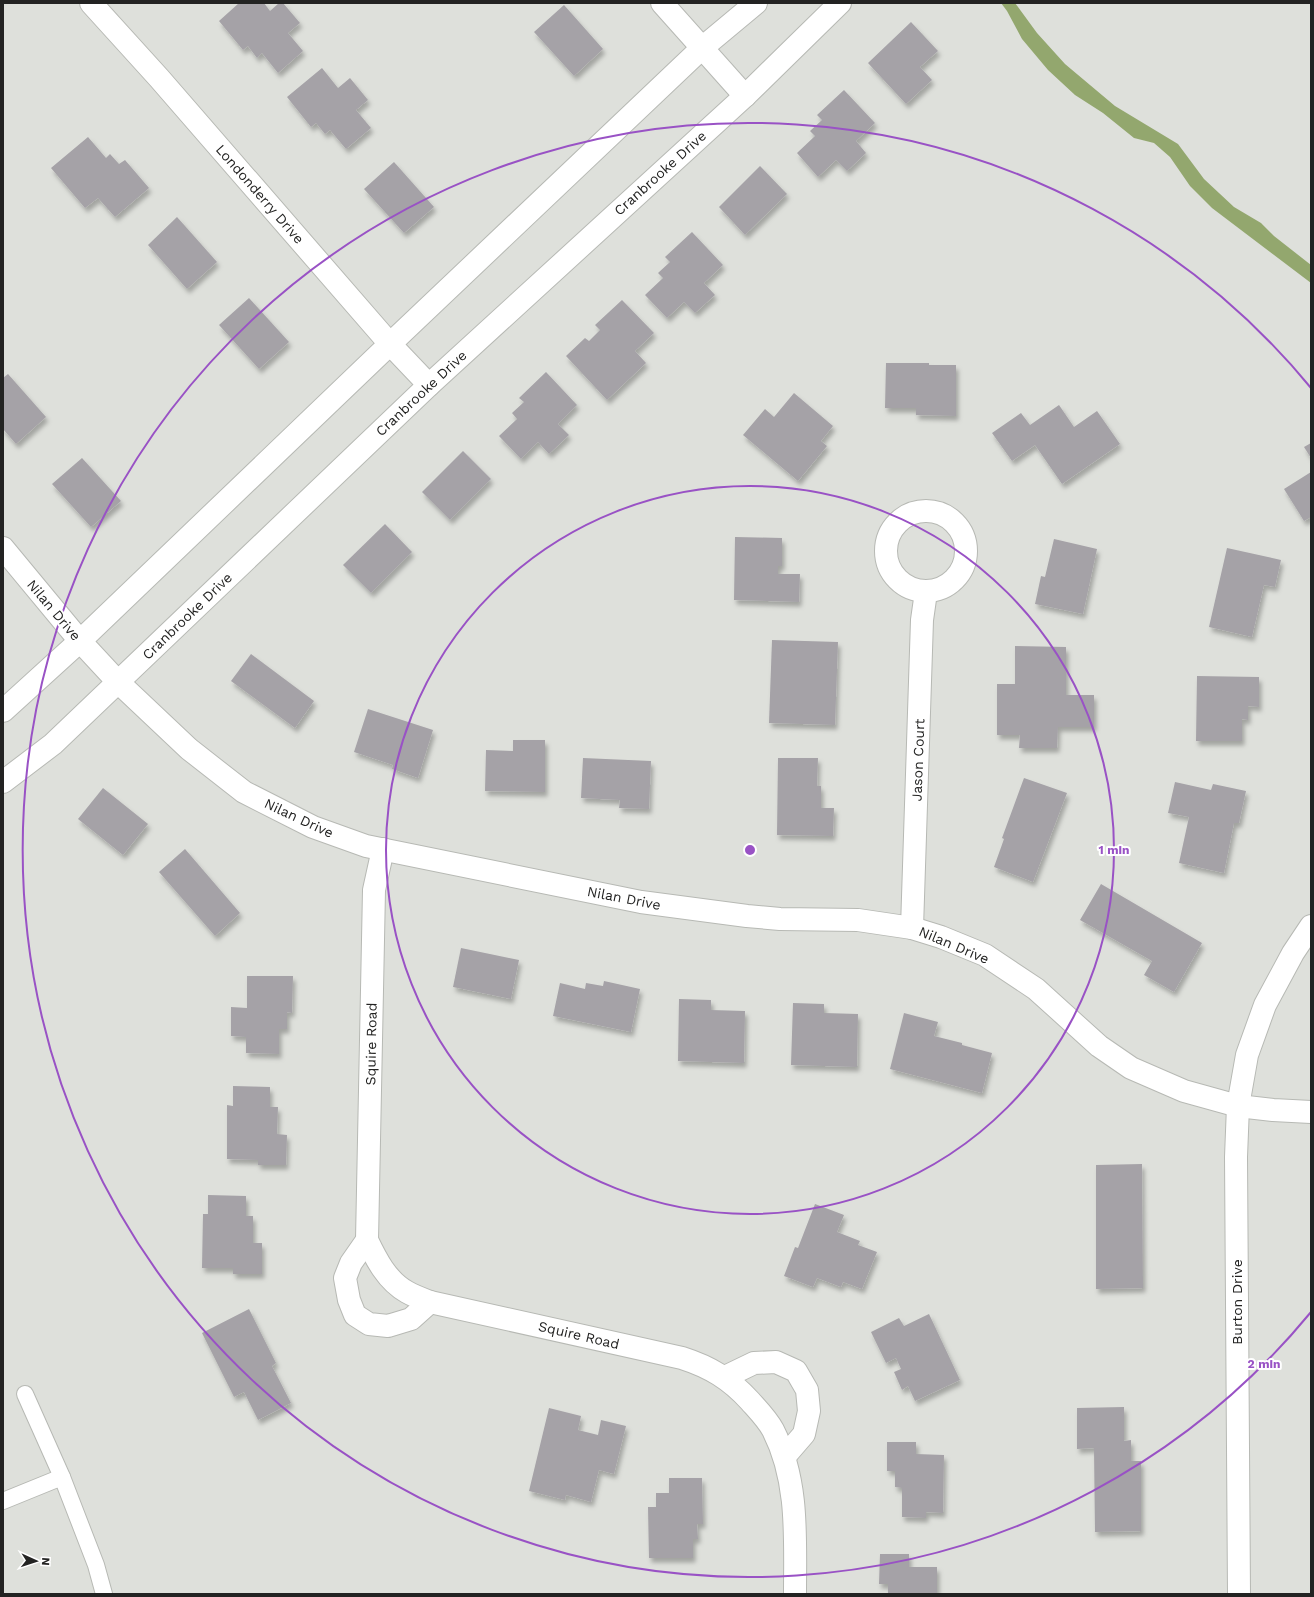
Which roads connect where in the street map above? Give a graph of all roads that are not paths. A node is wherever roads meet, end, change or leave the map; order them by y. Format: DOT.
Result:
graph roads {
  1 [pos="91,3"];
  2 [pos="662,3"];
  3 [pos="756,3"];
  4 [pos="840,3"];
  5 [pos="702,48"];
  6 [pos="744,96"];
  7 [pos="390,344"];
  8 [pos="429,385"];
  9 [pos="3,548"];
  10 [pos="926,592"];
  11 [pos="80,642"];
  12 [pos="118,682"];
  13 [pos="3,711"];
  14 [pos="3,782"];
  15 [pos="383,849"];
  16 [pos="1311,926"];
  17 [pos="912,928"];
  18 [pos="1238,1106"];
  19 [pos="1311,1112"];
  20 [pos="367,1240"];
  21 [pos="430,1302"];
  22 [pos="725,1377"];
  23 [pos="25,1394"];
  24 [pos="785,1456"];
  25 [pos="62,1477"];
  26 [pos="3,1501"];
  27 [pos="104,1594"];
  28 [pos="795,1594"];
  29 [pos="1239,1594"];
  1 -- 7 [label="street, Londonderry Drive"];
  2 -- 5 [label="street"];
  3 -- 5 [label="street"];
  4 -- 6 [label="street, Cranbrooke Drive"];
  5 -- 6 [label="street"];
  5 -- 7 [label="street"];
  6 -- 8 [label="street, Cranbrooke Drive"];
  7 -- 8 [label="street, Londonderry Drive"];
  7 -- 11 [label="street"];
  8 -- 12 [label="street, Cranbrooke Drive"];
  9 -- 11 [label="street, Nilan Drive"];
  10 -- 17 [label="street, Jason Court"];
  11 -- 12 [label="street, Nilan Drive"];
  11 -- 13 [label="street"];
  12 -- 14 [label="street, Cranbrooke Drive"];
  12 -- 15 [label="street, Nilan Drive"];
  15 -- 17 [label="street, Nilan Drive"];
  15 -- 20 [label="street, Squire Road"];
  16 -- 18 [label="street, Burton Drive"];
  17 -- 18 [label="street, Nilan Drive"];
  18 -- 19 [label="street, Nilan Drive"];
  18 -- 29 [label="street, Burton Drive"];
  20 -- 21 [label="street, Squire Road"];
  20 -- 21 [label="street"];
  21 -- 22 [label="street, Squire Road"];
  22 -- 24 [label="street, Squire Road"];
  22 -- 24 [label="street"];
  23 -- 25 [label="lane"];
  24 -- 28 [label="street, Squire Road"];
  25 -- 26 [label="lane"];
  25 -- 27 [label="lane"];
}
